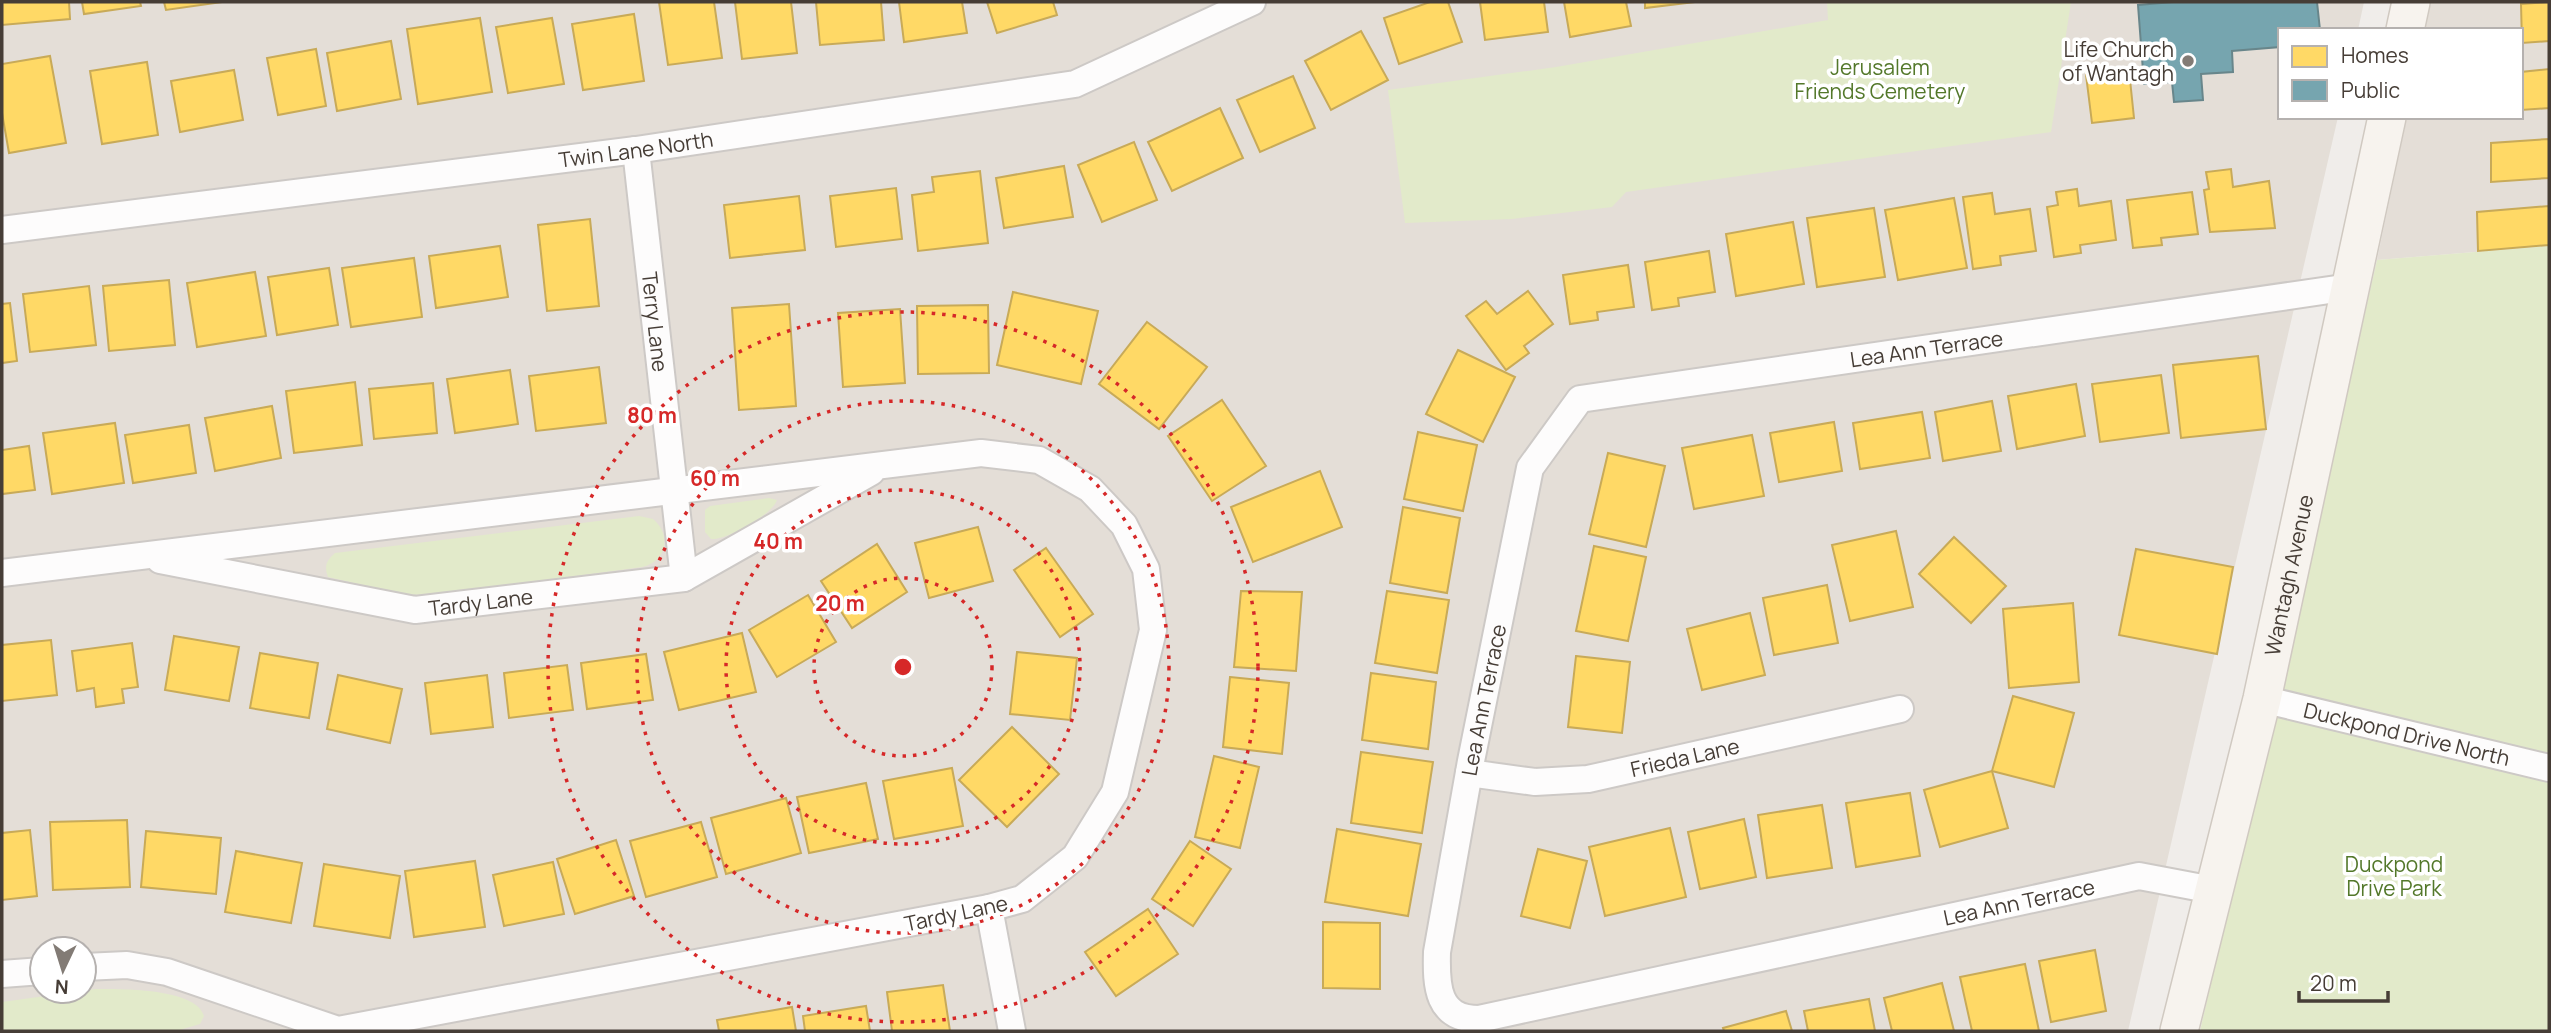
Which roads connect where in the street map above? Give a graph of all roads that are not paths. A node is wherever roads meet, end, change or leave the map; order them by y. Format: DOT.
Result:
graph roads {
  1 [pos="1252,2"];
  2 [pos="2411,2"];
  3 [pos="2405,28"];
  4 [pos="2387,119"];
  5 [pos="636,150"];
  6 [pos="2,230"];
  7 [pos="2350,287"];
  8 [pos="882,466"];
  9 [pos="674,488"];
  10 [pos="137,555"];
  11 [pos="2,573"];
  12 [pos="684,578"];
  13 [pos="2262,699"];
  14 [pos="1900,709"];
  15 [pos="2549,768"];
  16 [pos="1469,773"];
  17 [pos="2213,890"];
  18 [pos="989,908"];
  19 [pos="98,966"];
  20 [pos="28,972"];
  21 [pos="2,974"];
  22 [pos="333,1030"];
  23 [pos="1012,1031"];
  24 [pos="2179,1031"];
  1 -- 5 [label="street, Twin Lane North"];
  2 -- 3 [label="main road"];
  4 -- 7 [label="main road, Wantagh Avenue"];
  5 -- 6 [label="street, Twin Lane North"];
  5 -- 9 [label="street, Terry Lane"];
  7 -- 13 [label="main road, Wantagh Avenue"];
  7 -- 16 [label="street, Lea Ann Terrace"];
  8 -- 9 [label="street, Tardy Lane"];
  8 -- 12 [label="street, Tardy Lane"];
  8 -- 18 [label="street, Tardy Lane"];
  9 -- 10 [label="street, Tardy Lane"];
  9 -- 12 [label="street, Terry Lane"];
  10 -- 11 [label="street, Tardy Lane"];
  10 -- 12 [label="street, Tardy Lane"];
  13 -- 15 [label="street, Duckpond Drive North"];
  13 -- 17 [label="main road, Wantagh Avenue"];
  14 -- 16 [label="street, Frieda Lane"];
  16 -- 17 [label="street, Lea Ann Terrace"];
  17 -- 24 [label="main road, Wantagh Avenue"];
  18 -- 22 [label="street, Tardy Lane"];
  18 -- 23 [label="street"];
  19 -- 22 [label="street, Tardy Lane"];
  20 -- 21 [label="street"];
}
